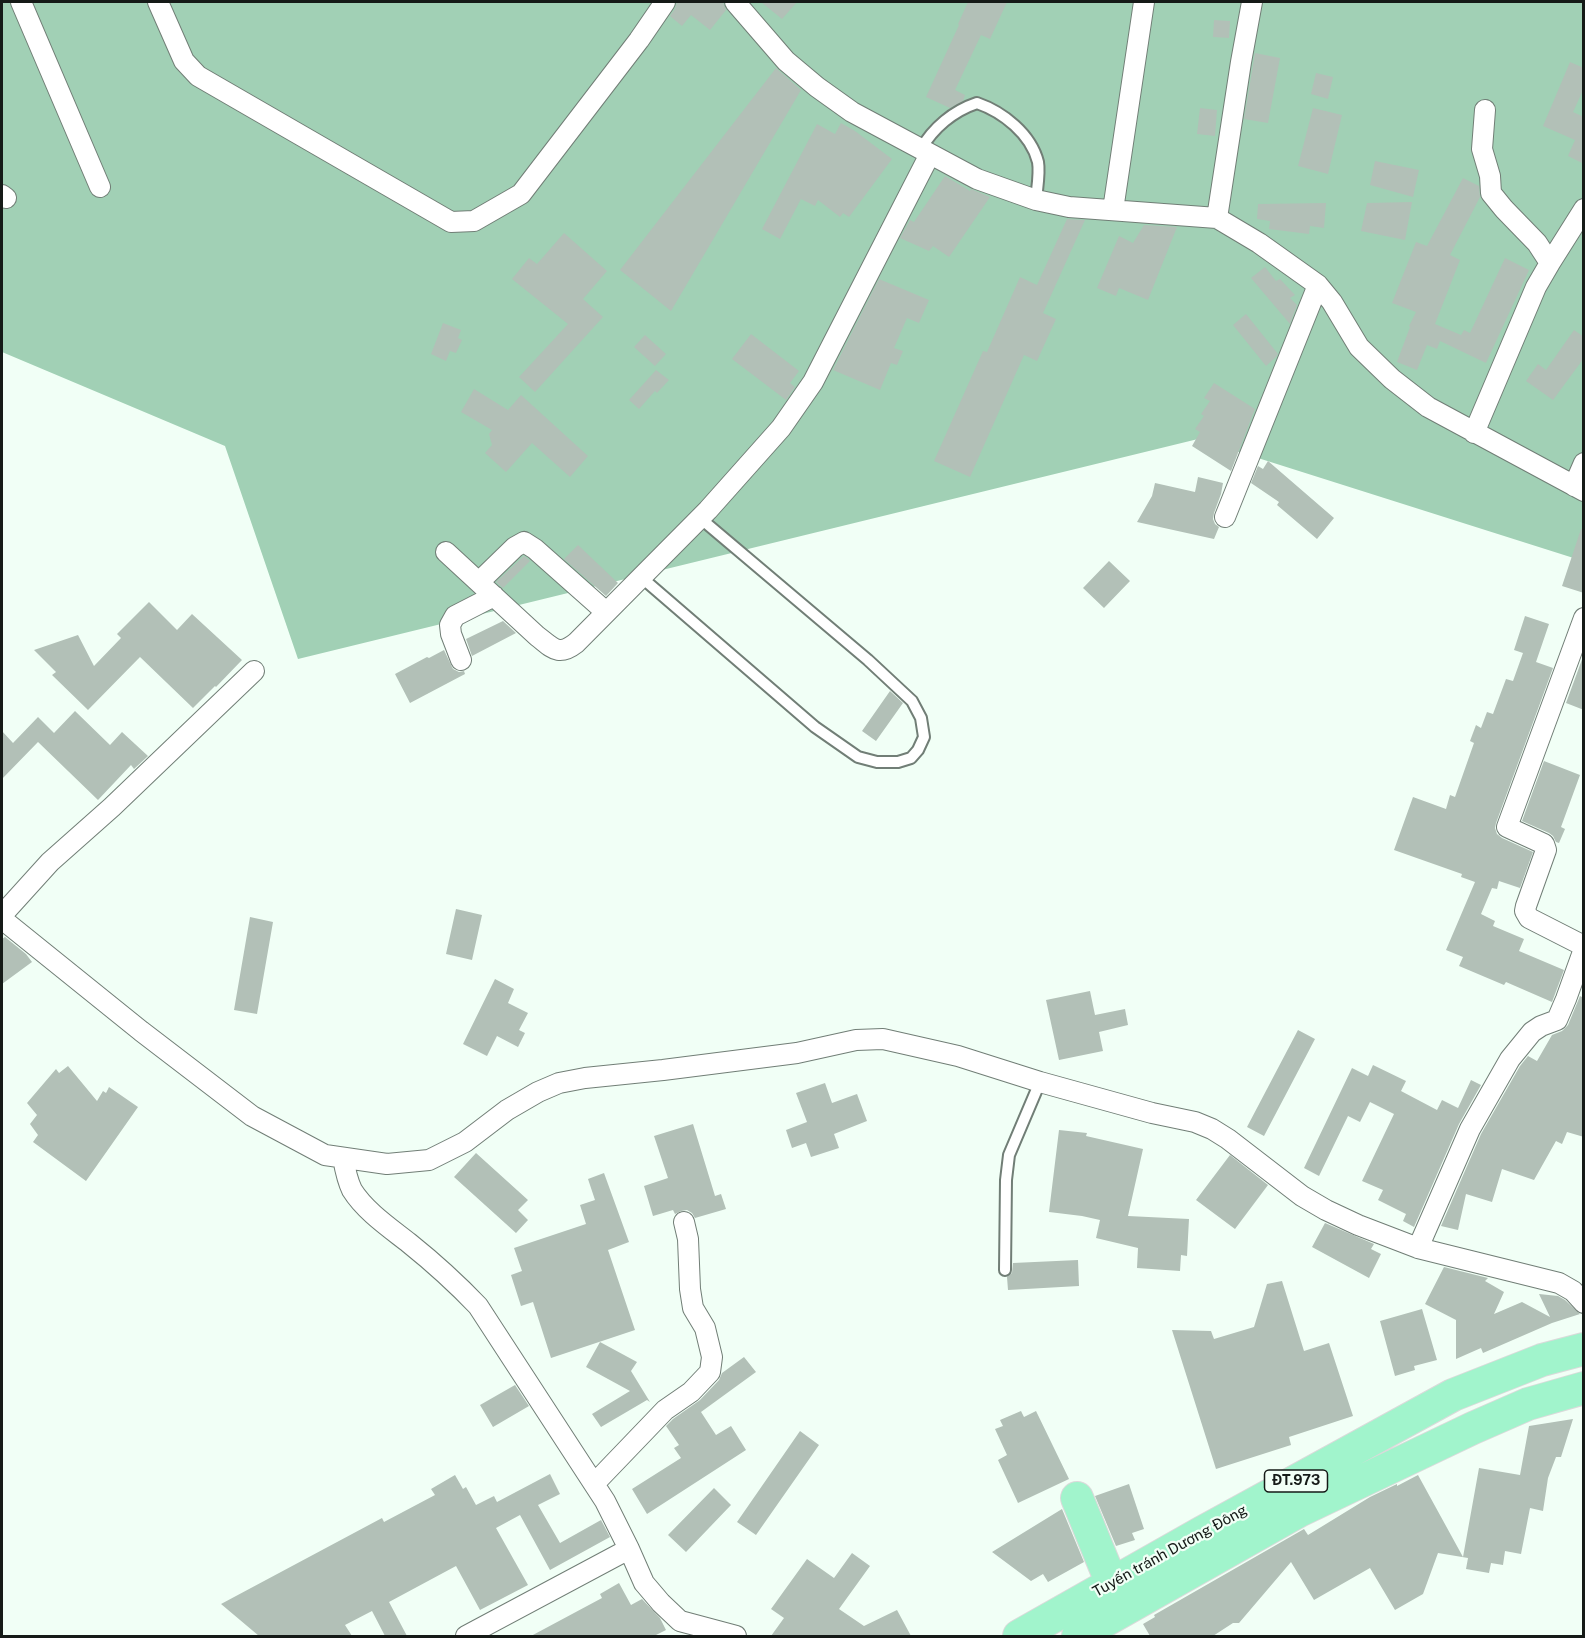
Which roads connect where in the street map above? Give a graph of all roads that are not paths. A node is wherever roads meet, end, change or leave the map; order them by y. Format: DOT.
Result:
graph roads {
  1 [pos="21,2"];
  2 [pos="158,2"];
  3 [pos="665,2"];
  4 [pos="735,2"];
  5 [pos="1144,2"];
  6 [pos="1252,2"];
  7 [pos="1485,110"];
  8 [pos="925,152"];
  9 [pos="100,187"];
  10 [pos="1036,200"];
  11 [pos="1584,209"];
  12 [pos="1113,210"];
  13 [pos="1217,218"];
  14 [pos="1550,262"];
  15 [pos="1318,285"];
  16 [pos="1474,433"];
  17 [pos="1584,463"];
  18 [pos="1579,489"];
  19 [pos="1225,517"];
  20 [pos="700,518"];
  21 [pos="446,552"];
  22 [pos="641,577"];
  23 [pos="479,582"];
  24 [pos="494,596"];
  25 [pos="606,612"];
  26 [pos="1584,618"];
  27 [pos="461,660"];
  28 [pos="254,670"];
  29 [pos="2,915"];
  30 [pos="2,920"];
  31 [pos="1584,948"];
  32 [pos="1040,1082"];
  33 [pos="343,1158"];
  34 [pos="684,1222"];
  35 [pos="1418,1248"];
  36 [pos="1005,1270"];
  37 [pos="1584,1303"];
  38 [pos="1584,1349"];
  39 [pos="1584,1388"];
  40 [pos="594,1484"];
  41 [pos="1077,1498"];
  42 [pos="629,1550"];
  43 [pos="1112,1584"];
  44 [pos="465,1636"];
  45 [pos="736,1636"];
  46 [pos="1019,1636"];
  47 [pos="1078,1636"];
  1 -- 9 [label="street"];
  2 -- 3 [label="street"];
  4 -- 8 [label="street"];
  5 -- 12 [label="street"];
  6 -- 13 [label="street"];
  7 -- 14 [label="street"];
  8 -- 10 [label="street"];
  8 -- 10 [label="lane"];
  8 -- 20 [label="street"];
  10 -- 12 [label="street"];
  11 -- 14 [label="street"];
  12 -- 13 [label="street"];
  13 -- 15 [label="street"];
  14 -- 16 [label="street"];
  15 -- 16 [label="street"];
  15 -- 19 [label="street"];
  16 -- 18 [label="street"];
  17 -- 18 [label="street"];
  20 -- 22 [label="street"];
  20 -- 22 [label="lane"];
  21 -- 23 [label="street"];
  22 -- 25 [label="street"];
  23 -- 24 [label="street"];
  23 -- 25 [label="street"];
  24 -- 25 [label="street"];
  24 -- 27 [label="street"];
  26 -- 31 [label="street"];
  28 -- 29 [label="street"];
  30 -- 33 [label="street"];
  31 -- 35 [label="street"];
  32 -- 33 [label="street"];
  32 -- 35 [label="street"];
  32 -- 36 [label="lane"];
  33 -- 40 [label="street"];
  34 -- 40 [label="street"];
  35 -- 37 [label="street"];
  38 -- 43 [label="main road, Tuyến tránh Dương Đông / ĐT.973"];
  39 -- 47 [label="main road, Tuyến tránh Dương Đông / ĐT.973"];
  40 -- 42 [label="street"];
  41 -- 43 [label="main road"];
  42 -- 44 [label="street"];
  42 -- 45 [label="street"];
  43 -- 46 [label="main road, Tuyến tránh Dương Đông / ĐT.973"];
}
